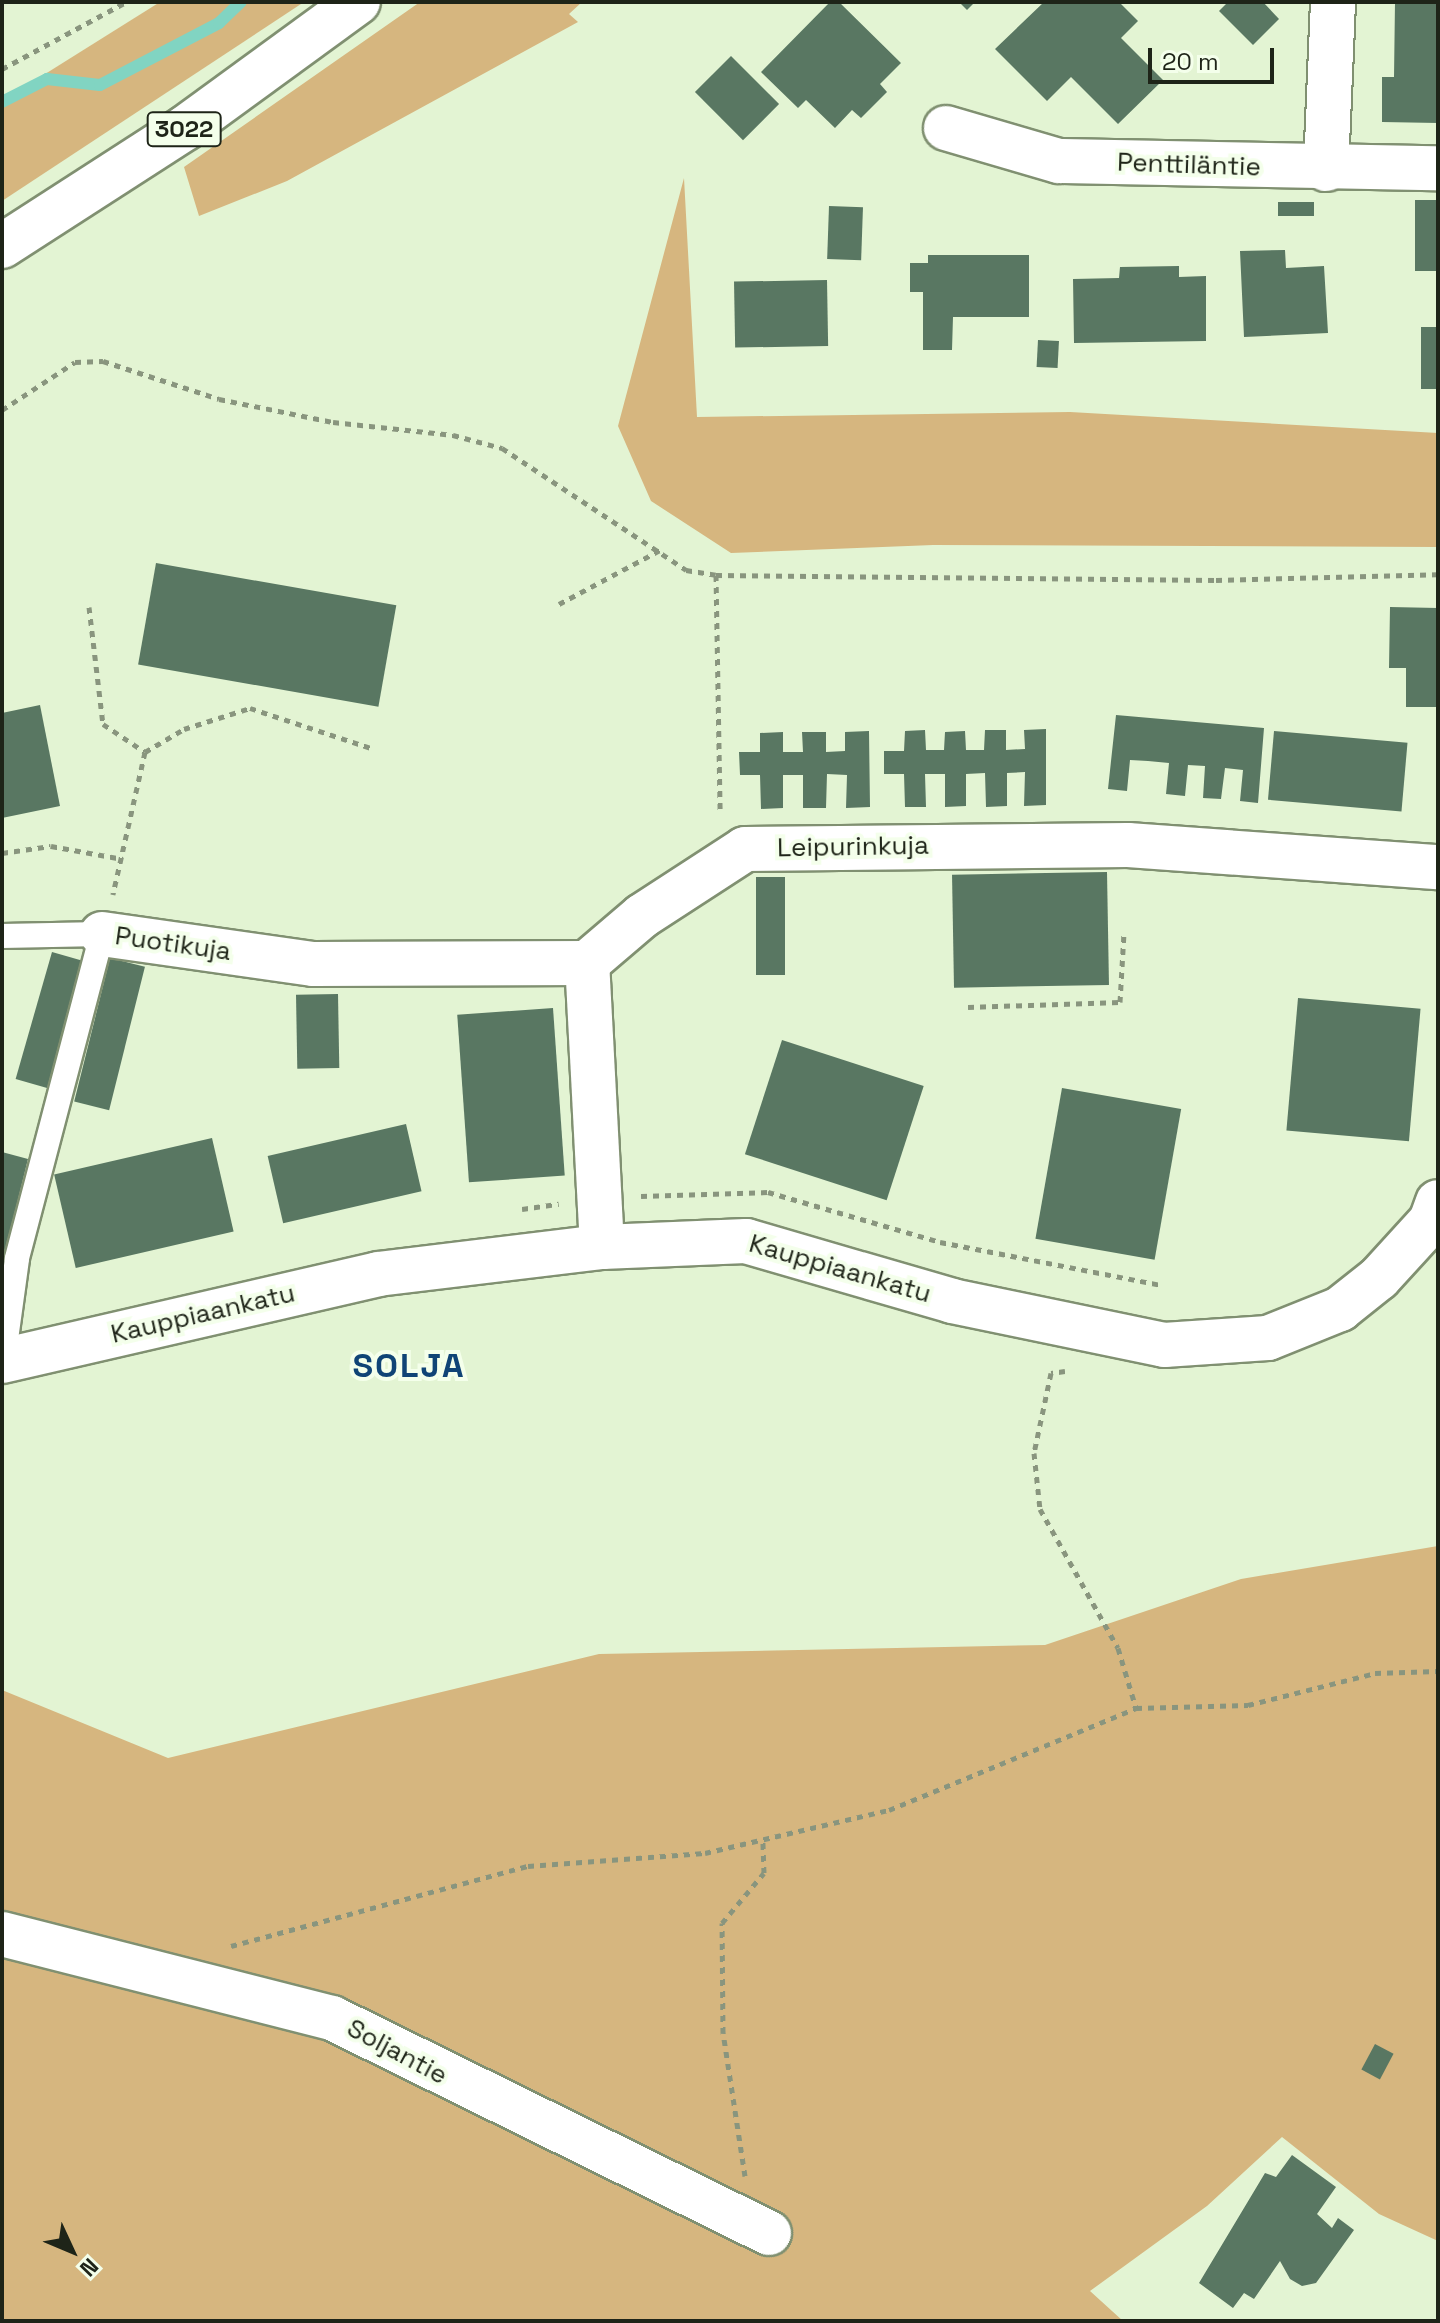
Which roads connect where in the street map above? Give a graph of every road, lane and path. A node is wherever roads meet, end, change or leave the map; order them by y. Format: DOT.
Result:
graph roads {
  1 [pos="126,2"];
  2 [pos="358,2"];
  3 [pos="1333,2"];
  4 [pos="2,69"];
  5 [pos="946,128"];
  6 [pos="1438,168"];
  7 [pos="1326,169"];
  8 [pos="2,246"];
  9 [pos="2,410"];
  10 [pos="660,550"];
  11 [pos="1438,574"];
  12 [pos="716,575"];
  13 [pos="559,604"];
  14 [pos="89,607"];
  15 [pos="374,749"];
  16 [pos="145,752"];
  17 [pos="2,853"];
  18 [pos="123,859"];
  19 [pos="720,864"];
  20 [pos="1438,867"];
  21 [pos="1124,932"];
  22 [pos="102,934"];
  23 [pos="2,936"];
  24 [pos="587,963"];
  25 [pos="968,1007"];
  26 [pos="1438,1202"];
  27 [pos="602,1247"];
  28 [pos="3,1361"];
  29 [pos="1077,1369"];
  30 [pos="1438,1671"];
  31 [pos="1136,1708"];
  32 [pos="763,1839"];
  33 [pos="2,1934"];
  34 [pos="227,1947"];
  35 [pos="749,2166"];
  36 [pos="769,2233"];
  1 -- 4 [label="path"];
  2 -- 8 [label="street, 3022"];
  3 -- 7 [label="street"];
  5 -- 7 [label="street, Penttiläntie"];
  6 -- 7 [label="street, Penttiläntie"];
  9 -- 10 [label="path"];
  10 -- 12 [label="path"];
  10 -- 13 [label="path"];
  11 -- 12 [label="path"];
  12 -- 19 [label="path"];
  14 -- 16 [label="path"];
  15 -- 16 [label="path"];
  16 -- 18 [label="path"];
  17 -- 18 [label="path"];
  18 -- 22 [label="path"];
  19 -- 20 [label="street, Leipurinkuja"];
  19 -- 24 [label="street, Leipurinkuja"];
  21 -- 25 [label="path"];
  22 -- 23 [label="lane"];
  22 -- 24 [label="street, Puotikuja"];
  22 -- 28 [label="lane, Puotikuja"];
  24 -- 27 [label="street"];
  26 -- 27 [label="street, Kauppiaankatu"];
  27 -- 28 [label="street, Kauppiaankatu"];
  29 -- 31 [label="path"];
  30 -- 31 [label="path"];
  31 -- 32 [label="path"];
  32 -- 34 [label="path"];
  32 -- 35 [label="path"];
  33 -- 36 [label="street, Soljantie"];
}
